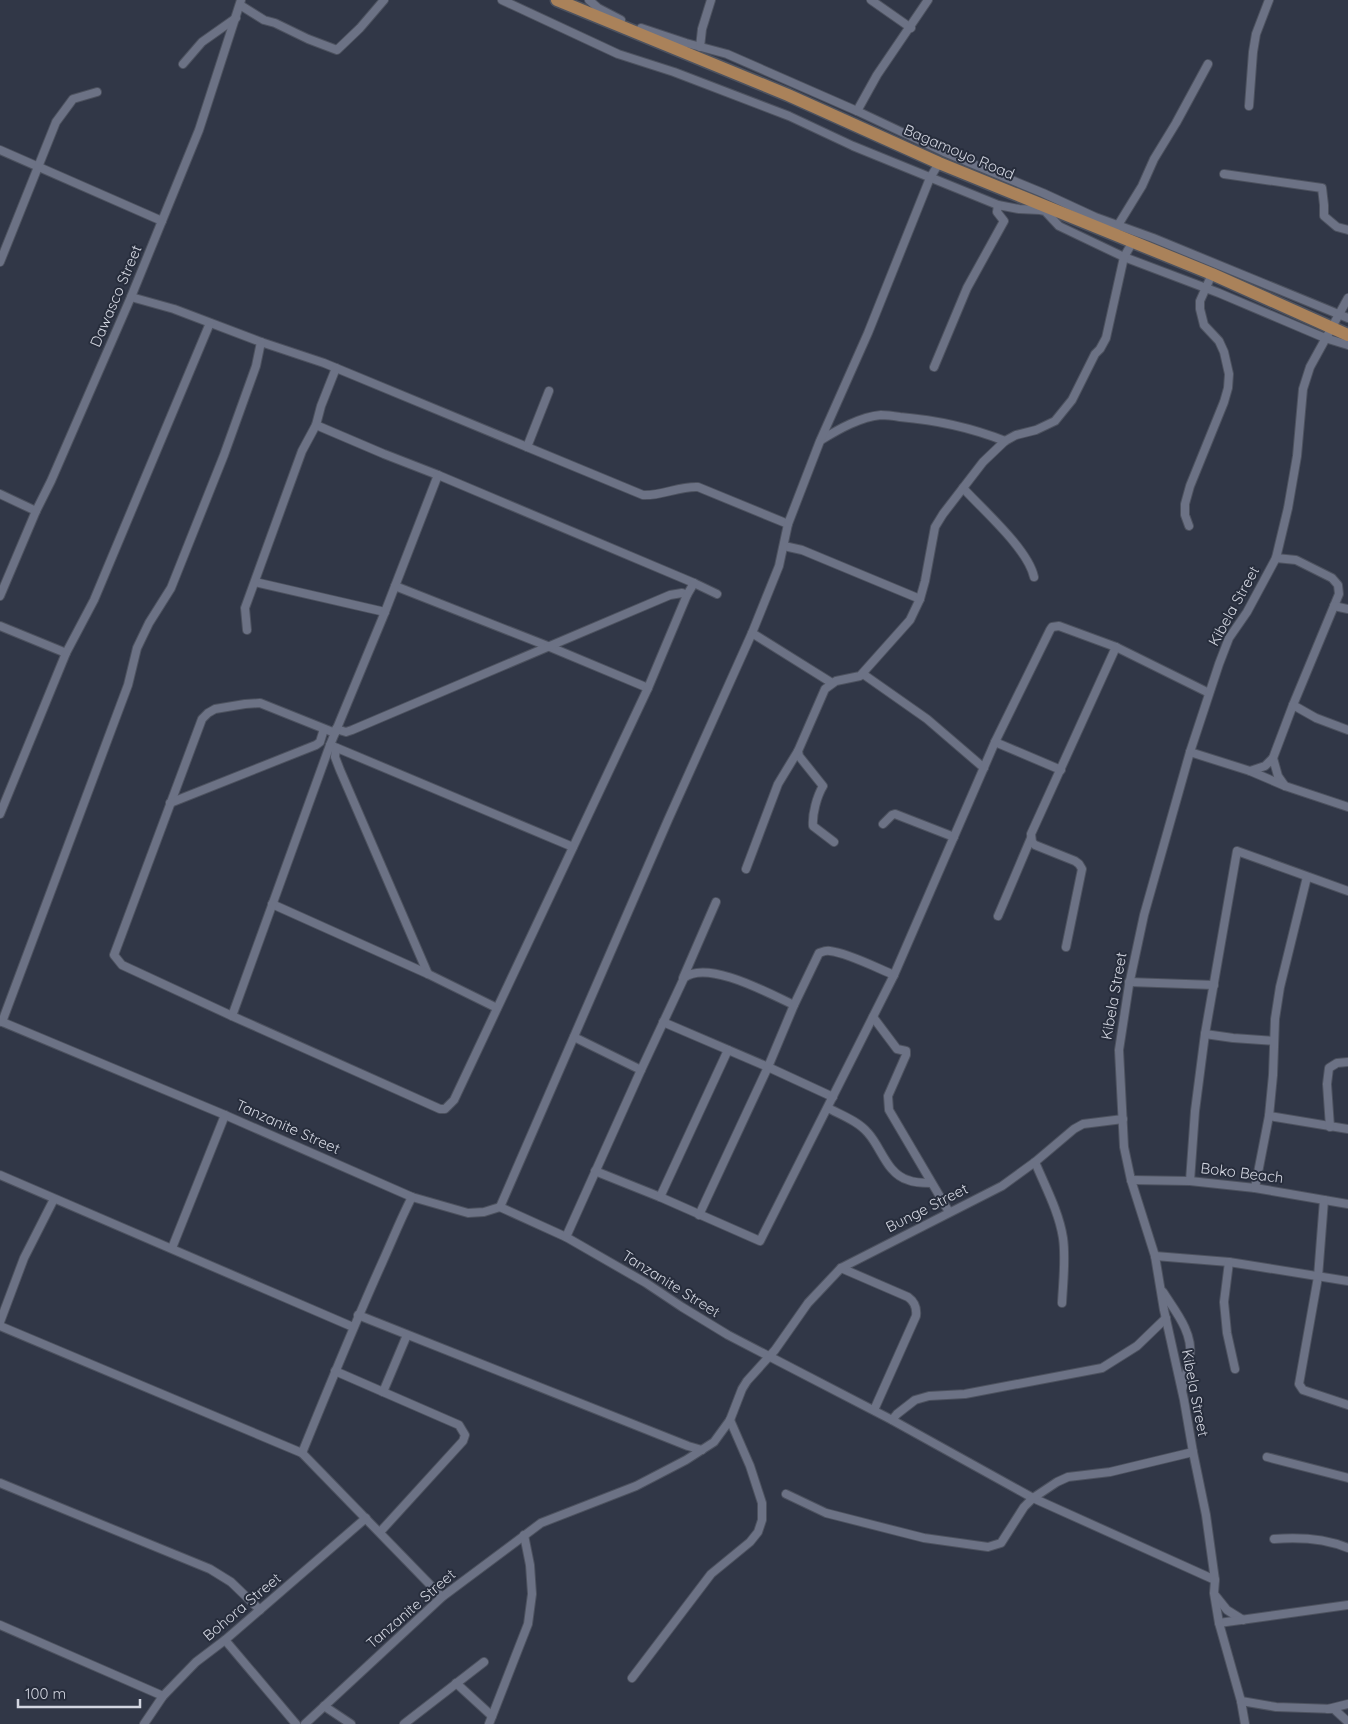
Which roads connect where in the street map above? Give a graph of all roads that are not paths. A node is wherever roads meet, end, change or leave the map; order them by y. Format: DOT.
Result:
graph roads {
  1 [pos="384,0"];
  2 [pos="502,0"];
  3 [pos="557,0"];
  4 [pos="589,0"];
  5 [pos="711,0"];
  6 [pos="871,0"];
  7 [pos="928,0"];
  8 [pos="1269,0"];
  9 [pos="240,2"];
  10 [pos="236,18"];
  11 [pos="910,28"];
  12 [pos="700,47"];
  13 [pos="183,64"];
  14 [pos="1208,64"];
  15 [pos="97,92"];
  16 [pos="1249,106"];
  17 [pos="857,111"];
  18 [pos="0,150"];
  19 [pos="939,163"];
  20 [pos="37,167"];
  21 [pos="1224,174"];
  22 [pos="930,178"];
  23 [pos="998,205"];
  24 [pos="1046,209"];
  25 [pos="162,221"];
  26 [pos="1115,230"];
  27 [pos="1348,230"];
  28 [pos="1132,243"];
  29 [pos="1124,257"];
  30 [pos="0,262"];
  31 [pos="1212,274"];
  32 [pos="1206,288"];
  33 [pos="131,297"];
  34 [pos="1348,298"];
  35 [pos="1340,314"];
  36 [pos="1348,318"];
  37 [pos="210,324"];
  38 [pos="1328,333"];
  39 [pos="1348,335"];
  40 [pos="261,342"];
  41 [pos="1348,345"];
  42 [pos="934,367"];
  43 [pos="336,368"];
  44 [pos="549,391"];
  45 [pos="316,425"];
  46 [pos="820,440"];
  47 [pos="1005,441"];
  48 [pos="527,447"];
  49 [pos="438,474"];
  50 [pos="963,488"];
  51 [pos="0,494"];
  52 [pos="36,511"];
  53 [pos="788,524"];
  54 [pos="1189,526"];
  55 [pos="784,546"];
  56 [pos="1276,558"];
  57 [pos="1034,577"];
  58 [pos="255,582"];
  59 [pos="694,583"];
  60 [pos="395,586"];
  61 [pos="717,594"];
  62 [pos="687,595"];
  63 [pos="0,596"];
  64 [pos="920,599"];
  65 [pos="1334,606"];
  66 [pos="1348,609"];
  67 [pos="386,612"];
  68 [pos="0,626"];
  69 [pos="246,630"];
  70 [pos="752,633"];
  71 [pos="550,646"];
  72 [pos="1116,647"];
  73 [pos="66,653"];
  74 [pos="863,674"];
  75 [pos="832,683"];
  76 [pos="648,688"];
  77 [pos="1209,693"];
  78 [pos="1293,705"];
  79 [pos="324,729"];
  80 [pos="1348,730"];
  81 [pos="335,731"];
  82 [pos="994,742"];
  83 [pos="333,746"];
  84 [pos="798,751"];
  85 [pos="1190,752"];
  86 [pos="1274,758"];
  87 [pos="984,768"];
  88 [pos="1061,770"];
  89 [pos="1250,770"];
  90 [pos="1285,786"];
  91 [pos="170,803"];
  92 [pos="1348,807"];
  93 [pos="0,814"];
  94 [pos="883,824"];
  95 [pos="954,837"];
  96 [pos="1031,838"];
  97 [pos="834,842"];
  98 [pos="573,847"];
  99 [pos="746,869"];
  100 [pos="1307,877"];
  101 [pos="1348,891"];
  102 [pos="716,902"];
  103 [pos="272,904"];
  104 [pos="998,916"];
  105 [pos="1066,947"];
  106 [pos="428,974"];
  107 [pos="894,975"];
  108 [pos="1129,982"];
  109 [pos="682,983"];
  110 [pos="1214,985"];
  111 [pos="794,1005"];
  112 [pos="497,1008"];
  113 [pos="232,1016"];
  114 [pos="873,1017"];
  115 [pos="1,1022"];
  116 [pos="663,1022"];
  117 [pos="1204,1034"];
  118 [pos="574,1037"];
  119 [pos="1274,1041"];
  120 [pos="728,1050"];
  121 [pos="1348,1062"];
  122 [pos="768,1067"];
  123 [pos="641,1070"];
  124 [pos="833,1097"];
  125 [pos="828,1108"];
  126 [pos="225,1115"];
  127 [pos="1269,1116"];
  128 [pos="1123,1119"];
  129 [pos="1330,1127"];
  130 [pos="1348,1129"];
  131 [pos="1035,1162"];
  132 [pos="595,1171"];
  133 [pos="0,1175"];
  134 [pos="1131,1180"];
  135 [pos="1190,1181"];
  136 [pos="931,1184"];
  137 [pos="1255,1188"];
  138 [pos="412,1197"];
  139 [pos="660,1197"];
  140 [pos="54,1198"];
  141 [pos="1324,1200"];
  142 [pos="1348,1204"];
  143 [pos="500,1207"];
  144 [pos="948,1212"];
  145 [pos="699,1215"];
  146 [pos="566,1237"];
  147 [pos="172,1248"];
  148 [pos="1155,1256"];
  149 [pos="1229,1262"];
  150 [pos="841,1268"];
  151 [pos="1318,1277"];
  152 [pos="1348,1281"];
  153 [pos="1160,1288"];
  154 [pos="1062,1303"];
  155 [pos="358,1315"];
  156 [pos="1166,1318"];
  157 [pos="0,1322"];
  158 [pos="0,1326"];
  159 [pos="354,1327"];
  160 [pos="407,1335"];
  161 [pos="768,1357"];
  162 [pos="1235,1369"];
  163 [pos="335,1371"];
  164 [pos="382,1392"];
  165 [pos="1182,1394"];
  166 [pos="1348,1405"];
  167 [pos="874,1410"];
  168 [pos="730,1420"];
  169 [pos="892,1420"];
  170 [pos="702,1450"];
  171 [pos="1192,1452"];
  172 [pos="302,1453"];
  173 [pos="1267,1457"];
  174 [pos="1348,1478"];
  175 [pos="0,1483"];
  176 [pos="786,1494"];
  177 [pos="1033,1498"];
  178 [pos="366,1518"];
  179 [pos="380,1532"];
  180 [pos="524,1535"];
  181 [pos="1274,1539"];
  182 [pos="1348,1548"];
  183 [pos="1215,1580"];
  184 [pos="1214,1593"];
  185 [pos="442,1597"];
  186 [pos="1348,1605"];
  187 [pos="260,1610"];
  188 [pos="1243,1620"];
  189 [pos="1219,1623"];
  190 [pos="0,1626"];
  191 [pos="225,1640"];
  192 [pos="484,1662"];
  193 [pos="632,1678"];
  194 [pos="456,1683"];
  195 [pos="163,1696"];
  196 [pos="1241,1701"];
  197 [pos="1348,1704"];
  198 [pos="324,1706"];
  199 [pos="1327,1709"];
  200 [pos="491,1720"];
  201 [pos="1348,1722"];
  202 [pos="144,1724"];
  203 [pos="296,1724"];
  204 [pos="305,1724"];
  205 [pos="351,1724"];
  206 [pos="404,1724"];
  207 [pos="499,1724"];
  208 [pos="1245,1724"];
  1 -- 9 [label="street"];
  2 -- 22 [label="street"];
  3 -- 19 [label="highway, Bagamoyo Road"];
  4 -- 12 [label="street"];
  5 -- 12 [label="street"];
  6 -- 11 [label="street"];
  7 -- 11 [label="street"];
  8 -- 16 [label="street"];
  9 -- 10 [label="street, Dawasco Street"];
  10 -- 13 [label="street"];
  10 -- 25 [label="street, Dawasco Street"];
  11 -- 17 [label="street"];
  12 -- 17 [label="street"];
  14 -- 26 [label="street"];
  15 -- 20 [label="street"];
  17 -- 26 [label="street"];
  18 -- 20 [label="street"];
  19 -- 22 [label="street"];
  19 -- 24 [label="highway, Bagamoyo Road"];
  20 -- 25 [label="street"];
  20 -- 30 [label="street"];
  21 -- 27 [label="street"];
  22 -- 23 [label="street"];
  22 -- 46 [label="street"];
  23 -- 24 [label="street"];
  23 -- 42 [label="street"];
  24 -- 26 [label="highway, Bagamoyo Road"];
  24 -- 29 [label="street"];
  25 -- 33 [label="street, Dawasco Street"];
  26 -- 28 [label="highway, Bagamoyo Road"];
  26 -- 35 [label="street"];
  28 -- 29 [label="street"];
  28 -- 31 [label="highway, Bagamoyo Road"];
  29 -- 32 [label="street"];
  29 -- 47 [label="street"];
  31 -- 32 [label="street"];
  31 -- 38 [label="highway, Bagamoyo Road"];
  32 -- 38 [label="street"];
  32 -- 54 [label="street"];
  33 -- 37 [label="street"];
  33 -- 52 [label="street, Dawasco Street"];
  34 -- 35 [label="street, Kibela Street"];
  35 -- 36 [label="street"];
  35 -- 38 [label="street, Kibela Street"];
  37 -- 40 [label="street"];
  37 -- 73 [label="street"];
  38 -- 39 [label="highway, Bagamoyo Road"];
  38 -- 41 [label="street"];
  38 -- 56 [label="street, Kibela Street"];
  40 -- 43 [label="street"];
  40 -- 115 [label="street"];
  43 -- 45 [label="street"];
  43 -- 48 [label="street"];
  44 -- 48 [label="street"];
  45 -- 49 [label="street"];
  45 -- 58 [label="street"];
  46 -- 47 [label="street"];
  46 -- 53 [label="street"];
  47 -- 50 [label="street"];
  48 -- 53 [label="street"];
  49 -- 59 [label="street"];
  49 -- 60 [label="street"];
  50 -- 57 [label="street"];
  50 -- 64 [label="street"];
  51 -- 52 [label="street"];
  52 -- 63 [label="street, Dawasco Street"];
  53 -- 55 [label="street"];
  55 -- 64 [label="street"];
  55 -- 70 [label="street"];
  56 -- 65 [label="street"];
  56 -- 77 [label="street, Kibela Street"];
  58 -- 67 [label="street"];
  58 -- 69 [label="street"];
  59 -- 61 [label="street"];
  59 -- 62 [label="street"];
  60 -- 67 [label="street"];
  60 -- 71 [label="street"];
  62 -- 71 [label="street"];
  62 -- 76 [label="street"];
  64 -- 74 [label="street"];
  65 -- 66 [label="street"];
  65 -- 78 [label="street"];
  67 -- 81 [label="street"];
  68 -- 73 [label="street"];
  70 -- 75 [label="street"];
  70 -- 118 [label="street"];
  71 -- 76 [label="street"];
  71 -- 81 [label="street"];
  72 -- 77 [label="street"];
  72 -- 82 [label="street"];
  72 -- 88 [label="street"];
  73 -- 93 [label="street"];
  74 -- 75 [label="street"];
  74 -- 87 [label="street"];
  75 -- 84 [label="street"];
  76 -- 98 [label="street"];
  77 -- 85 [label="street, Kibela Street"];
  78 -- 80 [label="street"];
  78 -- 86 [label="street"];
  79 -- 81 [label="street"];
  79 -- 91 [label="street"];
  79 -- 91 [label="street"];
  81 -- 83 [label="street"];
  82 -- 87 [label="street"];
  82 -- 88 [label="street"];
  83 -- 98 [label="street"];
  83 -- 103 [label="street"];
  83 -- 106 [label="street"];
  84 -- 97 [label="street"];
  84 -- 99 [label="street"];
  85 -- 89 [label="street"];
  85 -- 108 [label="street, Kibela Street"];
  86 -- 89 [label="street"];
  86 -- 90 [label="street"];
  87 -- 95 [label="street"];
  88 -- 96 [label="street"];
  89 -- 90 [label="street"];
  90 -- 92 [label="street"];
  91 -- 113 [label="street"];
  94 -- 95 [label="street"];
  95 -- 107 [label="street"];
  96 -- 104 [label="street"];
  96 -- 105 [label="street"];
  98 -- 112 [label="street"];
  100 -- 101 [label="street"];
  100 -- 110 [label="street"];
  100 -- 119 [label="street"];
  102 -- 109 [label="street"];
  103 -- 106 [label="street"];
  103 -- 113 [label="street"];
  106 -- 112 [label="street"];
  107 -- 111 [label="street"];
  107 -- 114 [label="street"];
  108 -- 110 [label="street"];
  108 -- 128 [label="street, Kibela Street"];
  109 -- 111 [label="street"];
  109 -- 116 [label="street"];
  110 -- 117 [label="street"];
  111 -- 122 [label="street"];
  112 -- 113 [label="street"];
  114 -- 124 [label="street"];
  114 -- 136 [label="street"];
  115 -- 126 [label="street, Tanzanite Street"];
  116 -- 120 [label="street"];
  116 -- 123 [label="street"];
  117 -- 119 [label="street"];
  117 -- 135 [label="street"];
  118 -- 123 [label="street"];
  118 -- 143 [label="street"];
  119 -- 127 [label="street"];
  120 -- 122 [label="street"];
  120 -- 139 [label="street"];
  121 -- 129 [label="street"];
  122 -- 124 [label="street"];
  122 -- 145 [label="street"];
  123 -- 132 [label="street"];
  124 -- 125 [label="street"];
  125 -- 136 [label="street"];
  125 -- 145 [label="street"];
  126 -- 138 [label="street, Tanzanite Street"];
  126 -- 147 [label="street"];
  127 -- 129 [label="street"];
  127 -- 137 [label="street"];
  128 -- 131 [label="street, Bunge Street"];
  128 -- 134 [label="street, Kibela Street"];
  129 -- 130 [label="street"];
  131 -- 144 [label="street, Bunge Street"];
  131 -- 154 [label="street"];
  132 -- 139 [label="street"];
  132 -- 146 [label="street"];
  133 -- 140 [label="street"];
  134 -- 135 [label="street, Boko Beach"];
  134 -- 148 [label="street, Kibela Street"];
  135 -- 137 [label="street, Boko Beach"];
  136 -- 144 [label="street"];
  137 -- 141 [label="street, Boko Beach"];
  138 -- 143 [label="street, Tanzanite Street"];
  138 -- 155 [label="street"];
  139 -- 145 [label="street"];
  140 -- 147 [label="street"];
  140 -- 157 [label="street"];
  141 -- 142 [label="street, Boko Beach"];
  141 -- 151 [label="street"];
  143 -- 146 [label="street, Tanzanite Street"];
  144 -- 150 [label="street, Bunge Street"];
  146 -- 161 [label="street, Tanzanite Street"];
  147 -- 159 [label="street"];
  148 -- 149 [label="street"];
  148 -- 153 [label="street, Kibela Street"];
  149 -- 151 [label="street"];
  149 -- 162 [label="street"];
  150 -- 161 [label="street, Bunge Street"];
  150 -- 167 [label="street"];
  151 -- 152 [label="street"];
  151 -- 166 [label="street"];
  153 -- 156 [label="street, Kibela Street"];
  153 -- 165 [label="street"];
  155 -- 159 [label="street"];
  155 -- 160 [label="street"];
  156 -- 165 [label="street, Kibela Street"];
  156 -- 169 [label="street"];
  158 -- 172 [label="street"];
  159 -- 163 [label="street"];
  160 -- 164 [label="street"];
  160 -- 170 [label="street"];
  161 -- 167 [label="street"];
  161 -- 168 [label="street, Tanzanite Street"];
  163 -- 164 [label="street"];
  163 -- 172 [label="street"];
  164 -- 179 [label="street"];
  165 -- 171 [label="street, Kibela Street"];
  167 -- 169 [label="street"];
  168 -- 170 [label="street, Tanzanite Street"];
  168 -- 193 [label="street"];
  169 -- 177 [label="street"];
  170 -- 180 [label="street, Tanzanite Street"];
  171 -- 177 [label="street"];
  171 -- 183 [label="street, Kibela Street"];
  172 -- 178 [label="street"];
  173 -- 174 [label="street"];
  175 -- 187 [label="street"];
  176 -- 177 [label="street"];
  177 -- 183 [label="street"];
  178 -- 179 [label="street"];
  178 -- 187 [label="street, Bohora Street"];
  179 -- 185 [label="street"];
  180 -- 185 [label="street, Tanzanite Street"];
  180 -- 200 [label="street"];
  181 -- 182 [label="street"];
  183 -- 184 [label="street, Kibela Street"];
  184 -- 188 [label="street"];
  184 -- 189 [label="street, Kibela Street"];
  185 -- 198 [label="street, Tanzanite Street"];
  186 -- 188 [label="street"];
  187 -- 191 [label="street, Bohora Street"];
  188 -- 189 [label="street"];
  189 -- 196 [label="street, Kibela Street"];
  190 -- 195 [label="street"];
  191 -- 195 [label="street, Bohora Street"];
  191 -- 203 [label="street"];
  192 -- 194 [label="street"];
  194 -- 200 [label="street"];
  194 -- 206 [label="street"];
  195 -- 202 [label="street, Bohora Street"];
  196 -- 199 [label="street"];
  196 -- 208 [label="street, Kibela Street"];
  197 -- 199 [label="street"];
  198 -- 204 [label="street, Tanzanite Street"];
  198 -- 205 [label="street"];
  199 -- 201 [label="street"];
  200 -- 207 [label="street"];
}
